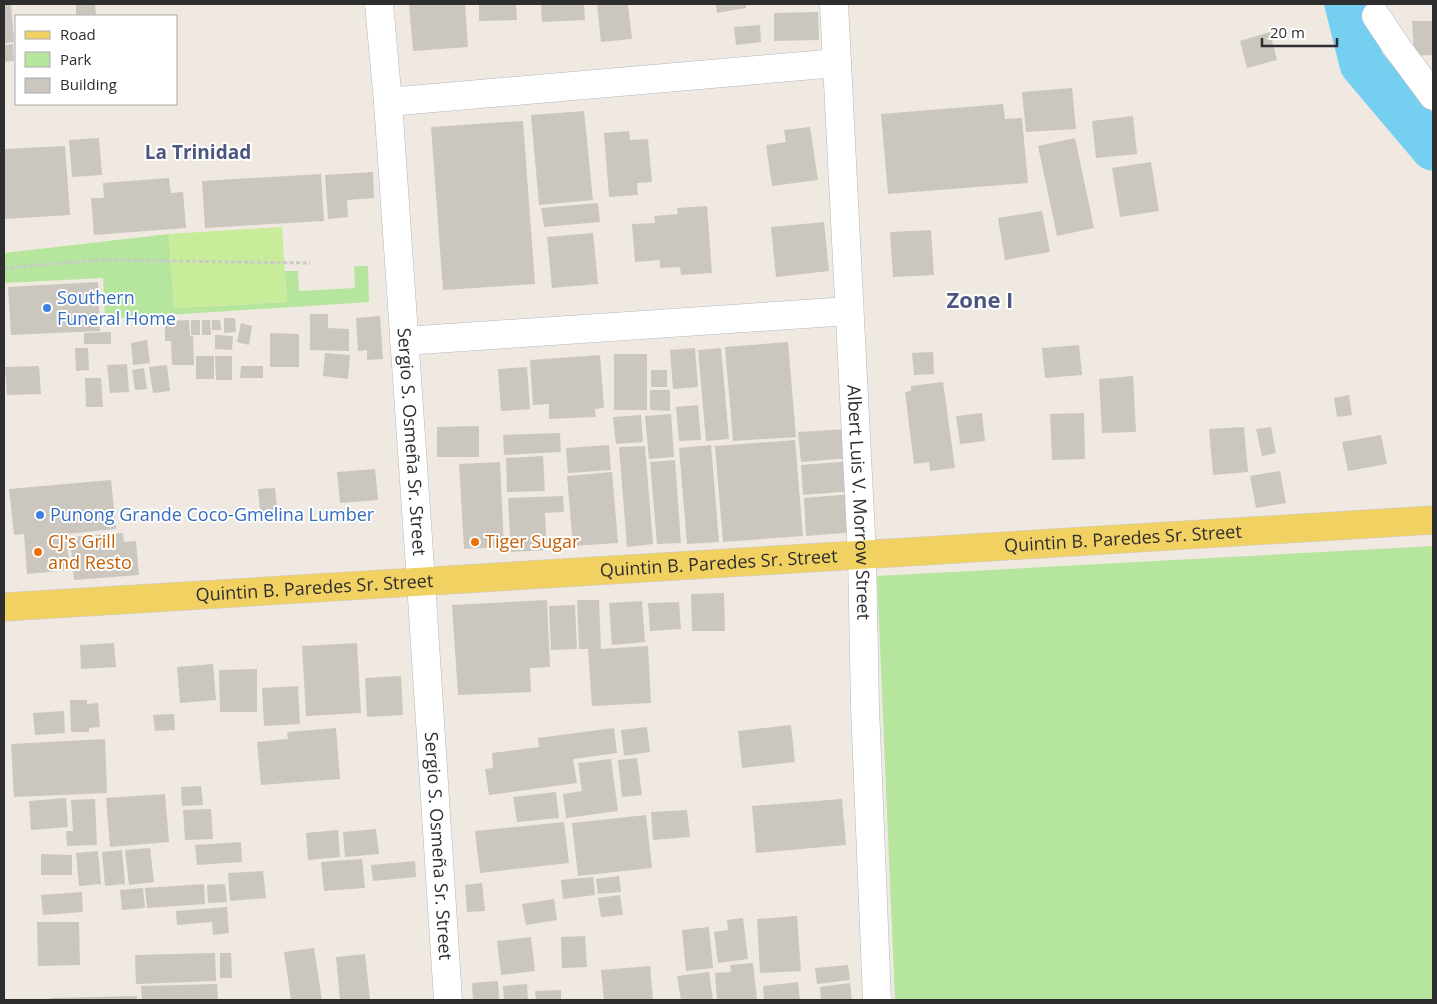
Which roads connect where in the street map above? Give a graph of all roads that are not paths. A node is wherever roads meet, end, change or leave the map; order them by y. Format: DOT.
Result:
graph roads {
  1 [pos="379,4"];
  2 [pos="834,4"];
  3 [pos="1376,16"];
  4 [pos="837,63"];
  5 [pos="1422,68"];
  6 [pos="1433,96"];
  7 [pos="388,102"];
  8 [pos="849,310"];
  9 [pos="404,341"];
  10 [pos="1433,520"];
  11 [pos="862,555"];
  12 [pos="421,582"];
  13 [pos="4,607"];
  14 [pos="448,1000"];
  15 [pos="877,1000"];
  1 -- 7 [label="street, Sergio S. Osmeña Sr. Street"];
  2 -- 4 [label="street, Albert Luis V. Morrow Street"];
  3 -- 5 [label="street"];
  4 -- 7 [label="street"];
  4 -- 8 [label="street, Albert Luis V. Morrow Street"];
  5 -- 6 [label="street"];
  7 -- 9 [label="street, Sergio S. Osmeña Sr. Street"];
  8 -- 9 [label="street"];
  8 -- 11 [label="street, Albert Luis V. Morrow Street"];
  9 -- 12 [label="street, Sergio S. Osmeña Sr. Street"];
  10 -- 11 [label="main road, Quintin B. Paredes Sr. Street"];
  11 -- 12 [label="main road, Quintin B. Paredes Sr. Street"];
  11 -- 15 [label="street, Albert Luis V. Morrow Street"];
  12 -- 13 [label="main road, Quintin B. Paredes Sr. Street"];
  12 -- 14 [label="street, Sergio S. Osmeña Sr. Street"];
}
